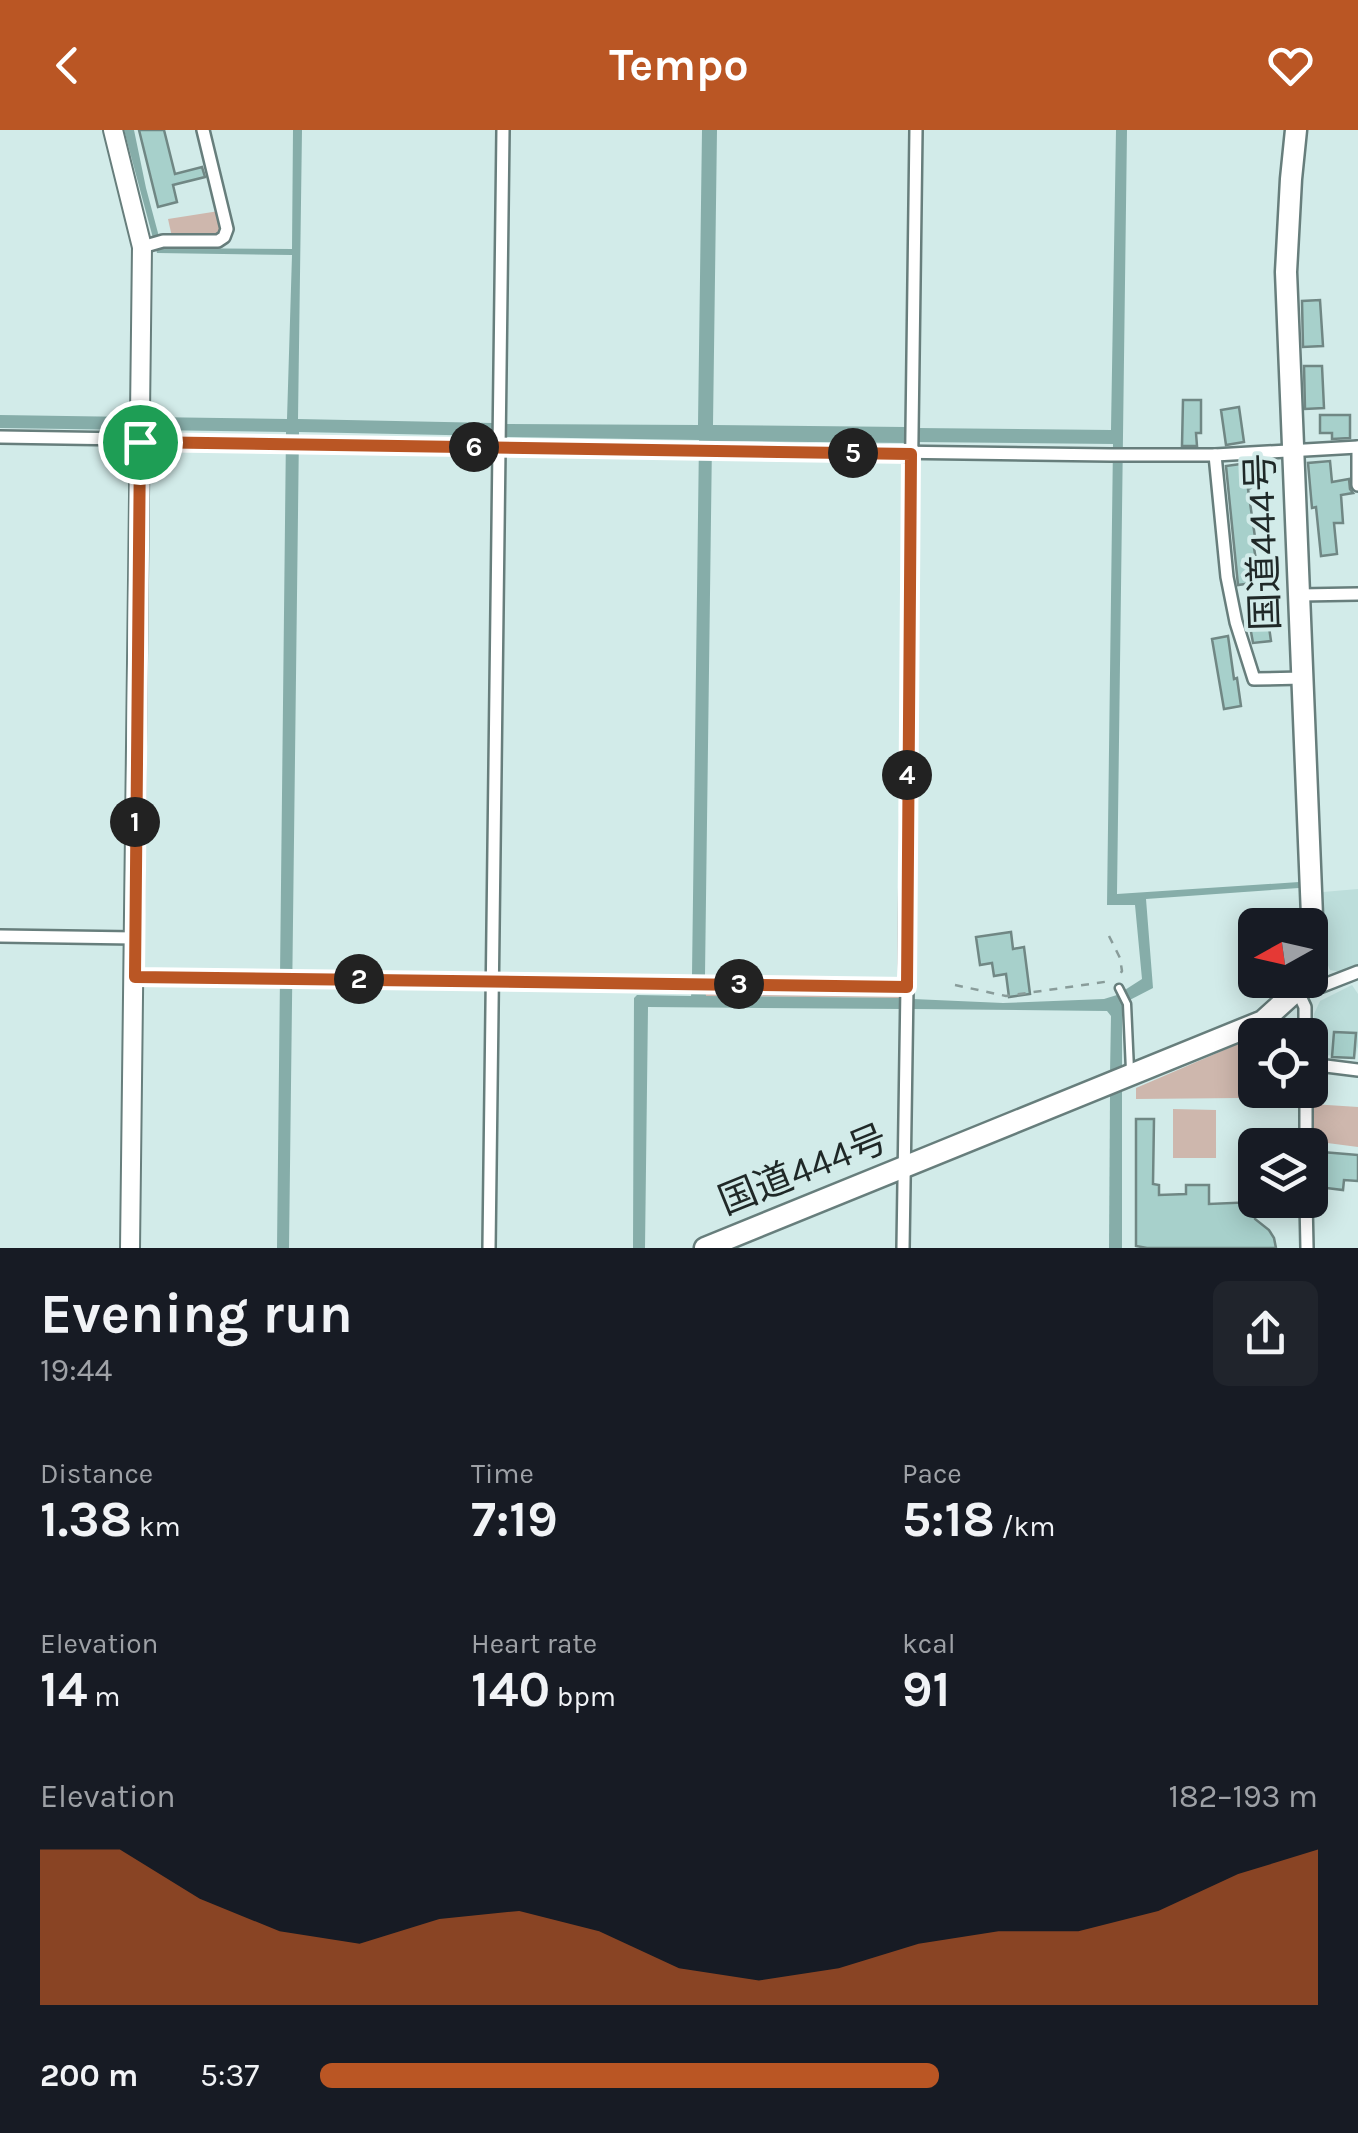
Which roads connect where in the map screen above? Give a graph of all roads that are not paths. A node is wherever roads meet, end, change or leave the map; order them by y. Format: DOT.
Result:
graph roads {
  1 [pos="113,130"];
  2 [pos="203,130"];
  3 [pos="503,130"];
  4 [pos="916,130"];
  5 [pos="1296,130"];
  6 [pos="152,244"];
  7 [pos="0,437"];
  8 [pos="140,442"];
  9 [pos="499,447"];
  10 [pos="1358,447"];
  11 [pos="1294,449"];
  12 [pos="911,454"];
  13 [pos="1215,455"];
  14 [pos="1358,485"];
  15 [pos="1300,594"];
  16 [pos="1358,594"];
  17 [pos="1303,678"];
  18 [pos="1312,908"];
  19 [pos="0,936"];
  20 [pos="134,938"];
  21 [pos="1358,972"];
  22 [pos="135,977"];
  23 [pos="492,981"];
  24 [pos="1118,984"];
  25 [pos="1328,984"];
  26 [pos="907,987"];
  27 [pos="1286,998"];
  28 [pos="1328,1066"];
  29 [pos="1358,1070"];
  30 [pos="1132,1074"];
  31 [pos="905,1166"];
  32 [pos="1306,1218"];
  33 [pos="130,1248"];
  34 [pos="489,1248"];
  35 [pos="705,1248"];
  36 [pos="903,1248"];
  37 [pos="1306,1248"];
  1 -- 6 [label="street"];
  2 -- 6 [label="street"];
  3 -- 9 [label="street"];
  4 -- 12 [label="street"];
  5 -- 11 [label="highway, 国道444号"];
  6 -- 8 [label="street"];
  7 -- 8 [label="street"];
  8 -- 9 [label="street"];
  8 -- 20 [label="street"];
  9 -- 12 [label="street"];
  9 -- 23 [label="street"];
  10 -- 11 [label="street"];
  10 -- 14 [label="street"];
  11 -- 13 [label="street"];
  11 -- 15 [label="highway, 国道444号"];
  12 -- 13 [label="street"];
  12 -- 26 [label="street"];
  13 -- 17 [label="street"];
  15 -- 16 [label="street"];
  15 -- 17 [label="highway, 国道444号"];
  17 -- 18 [label="highway, 国道444号"];
  19 -- 20 [label="street"];
  20 -- 22 [label="street"];
  21 -- 25 [label="street"];
  22 -- 23 [label="street"];
  22 -- 33 [label="street"];
  23 -- 26 [label="street"];
  23 -- 34 [label="street"];
  24 -- 30 [label="lane"];
  26 -- 31 [label="street"];
  27 -- 30 [label="highway, 国道444号"];
  28 -- 29 [label="street"];
  30 -- 31 [label="highway, 国道444号"];
  31 -- 35 [label="highway, 国道444号"];
  31 -- 36 [label="street"];
  32 -- 37 [label="street"];
}
